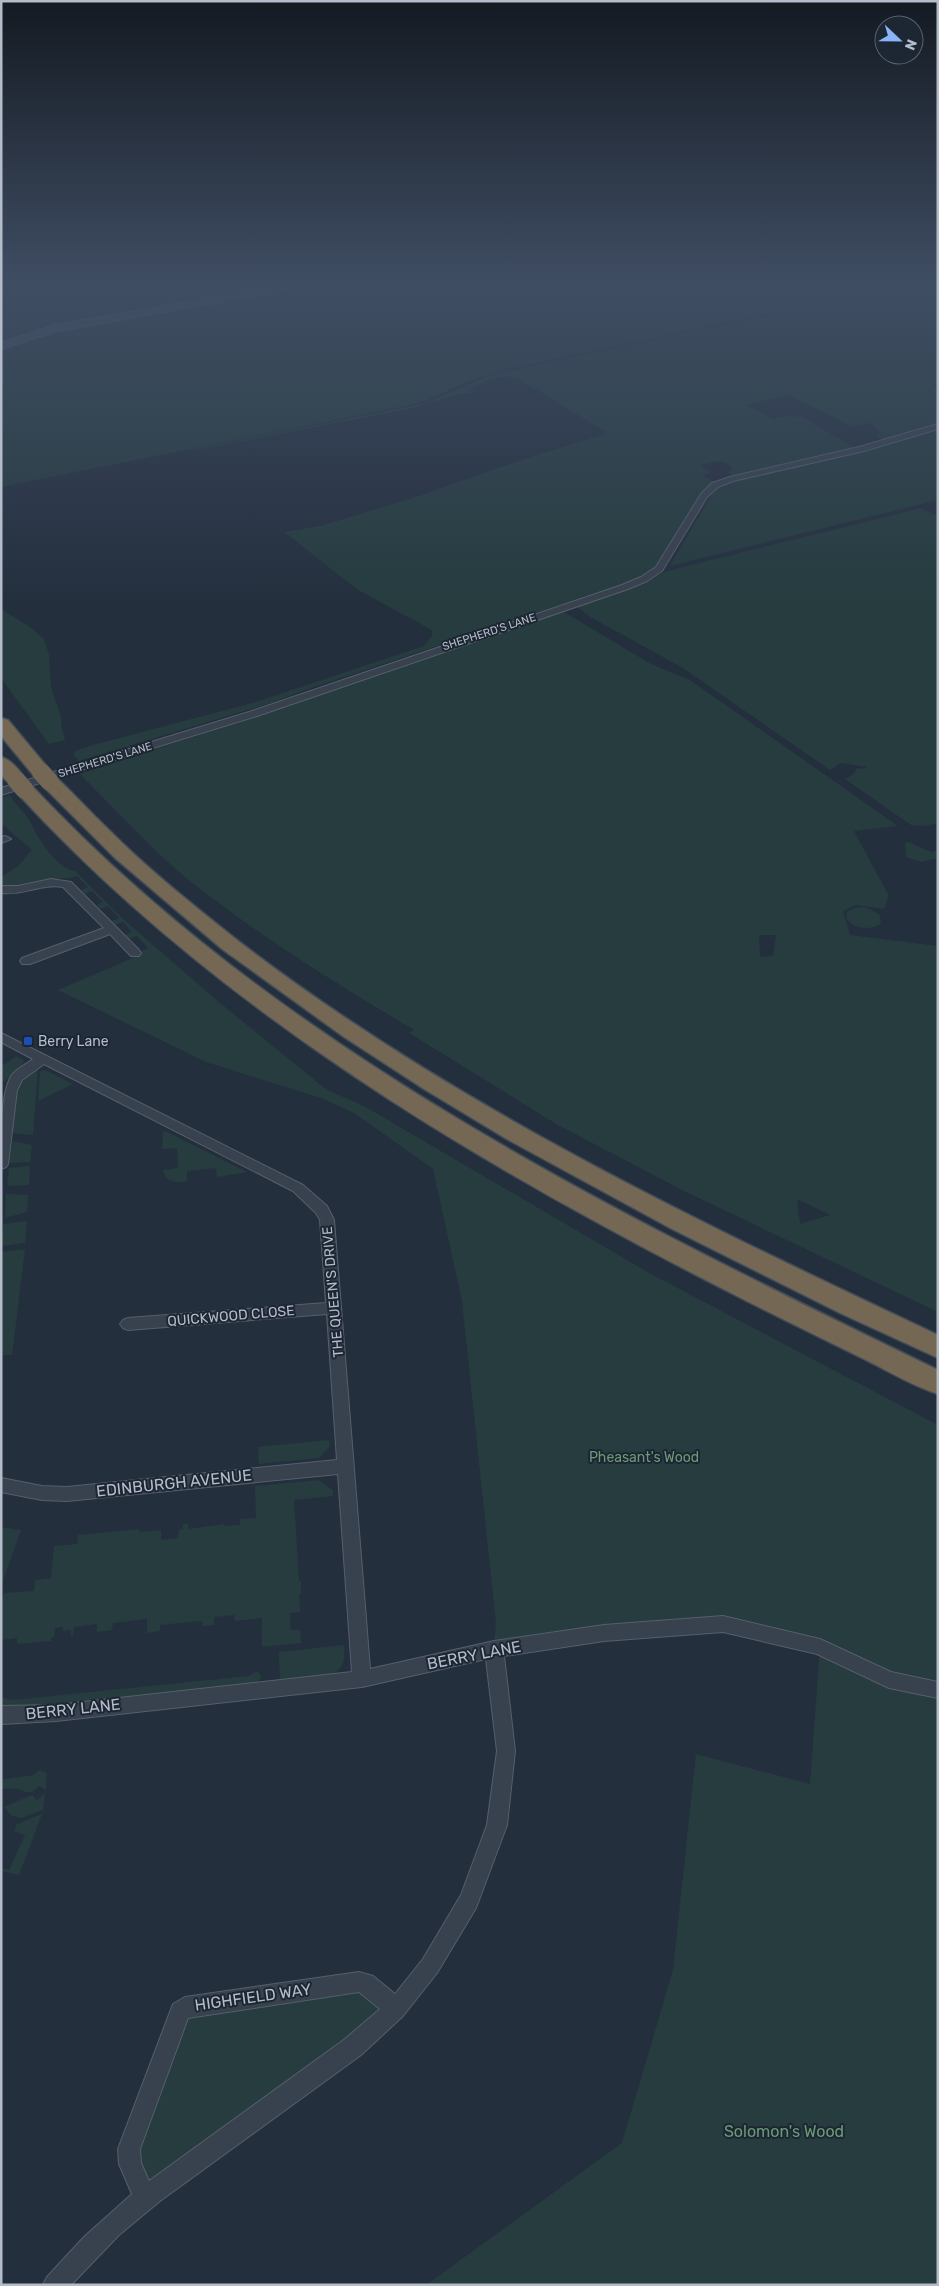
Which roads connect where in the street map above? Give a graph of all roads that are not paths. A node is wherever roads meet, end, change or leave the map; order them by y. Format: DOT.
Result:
graph roads {
  1 [pos="938,426"];
  2 [pos="1,724"];
  3 [pos="1,763"];
  4 [pos="14,787"];
  5 [pos="1,889"];
  6 [pos="112,929"];
  7 [pos="135,953"];
  8 [pos="26,961"];
  9 [pos="1,1037"];
  10 [pos="42,1059"];
  11 [pos="1,1164"];
  12 [pos="335,1308"];
  13 [pos="128,1324"];
  14 [pos="938,1347"];
  15 [pos="938,1383"];
  16 [pos="347,1466"];
  17 [pos="1,1485"];
  18 [pos="494,1649"];
  19 [pos="362,1679"];
  20 [pos="938,1690"];
  21 [pos="1,1715"];
  22 [pos="396,2009"];
  23 [pos="145,2197"];
  24 [pos="55,2285"];
  1 -- 4 [label="street, SHEPHERD'S LANE"];
  2 -- 14 [label="highway"];
  3 -- 4 [label="highway"];
  4 -- 15 [label="highway"];
  5 -- 6 [label="street"];
  6 -- 7 [label="street"];
  6 -- 8 [label="street"];
  9 -- 10 [label="street, THE QUEEN'S DRIVE"];
  10 -- 11 [label="street"];
  10 -- 12 [label="street, THE QUEEN'S DRIVE"];
  12 -- 13 [label="street, QUICKWOOD CLOSE"];
  12 -- 16 [label="street, THE QUEEN'S DRIVE"];
  16 -- 17 [label="street, EDINBURGH AVENUE"];
  16 -- 19 [label="street, THE QUEEN'S DRIVE"];
  18 -- 19 [label="street, BERRY LANE"];
  18 -- 20 [label="street, BERRY LANE"];
  18 -- 22 [label="street"];
  19 -- 21 [label="street, BERRY LANE"];
  22 -- 23 [label="street"];
  22 -- 23 [label="street, HIGHFIELD WAY"];
  23 -- 24 [label="street"];
}
